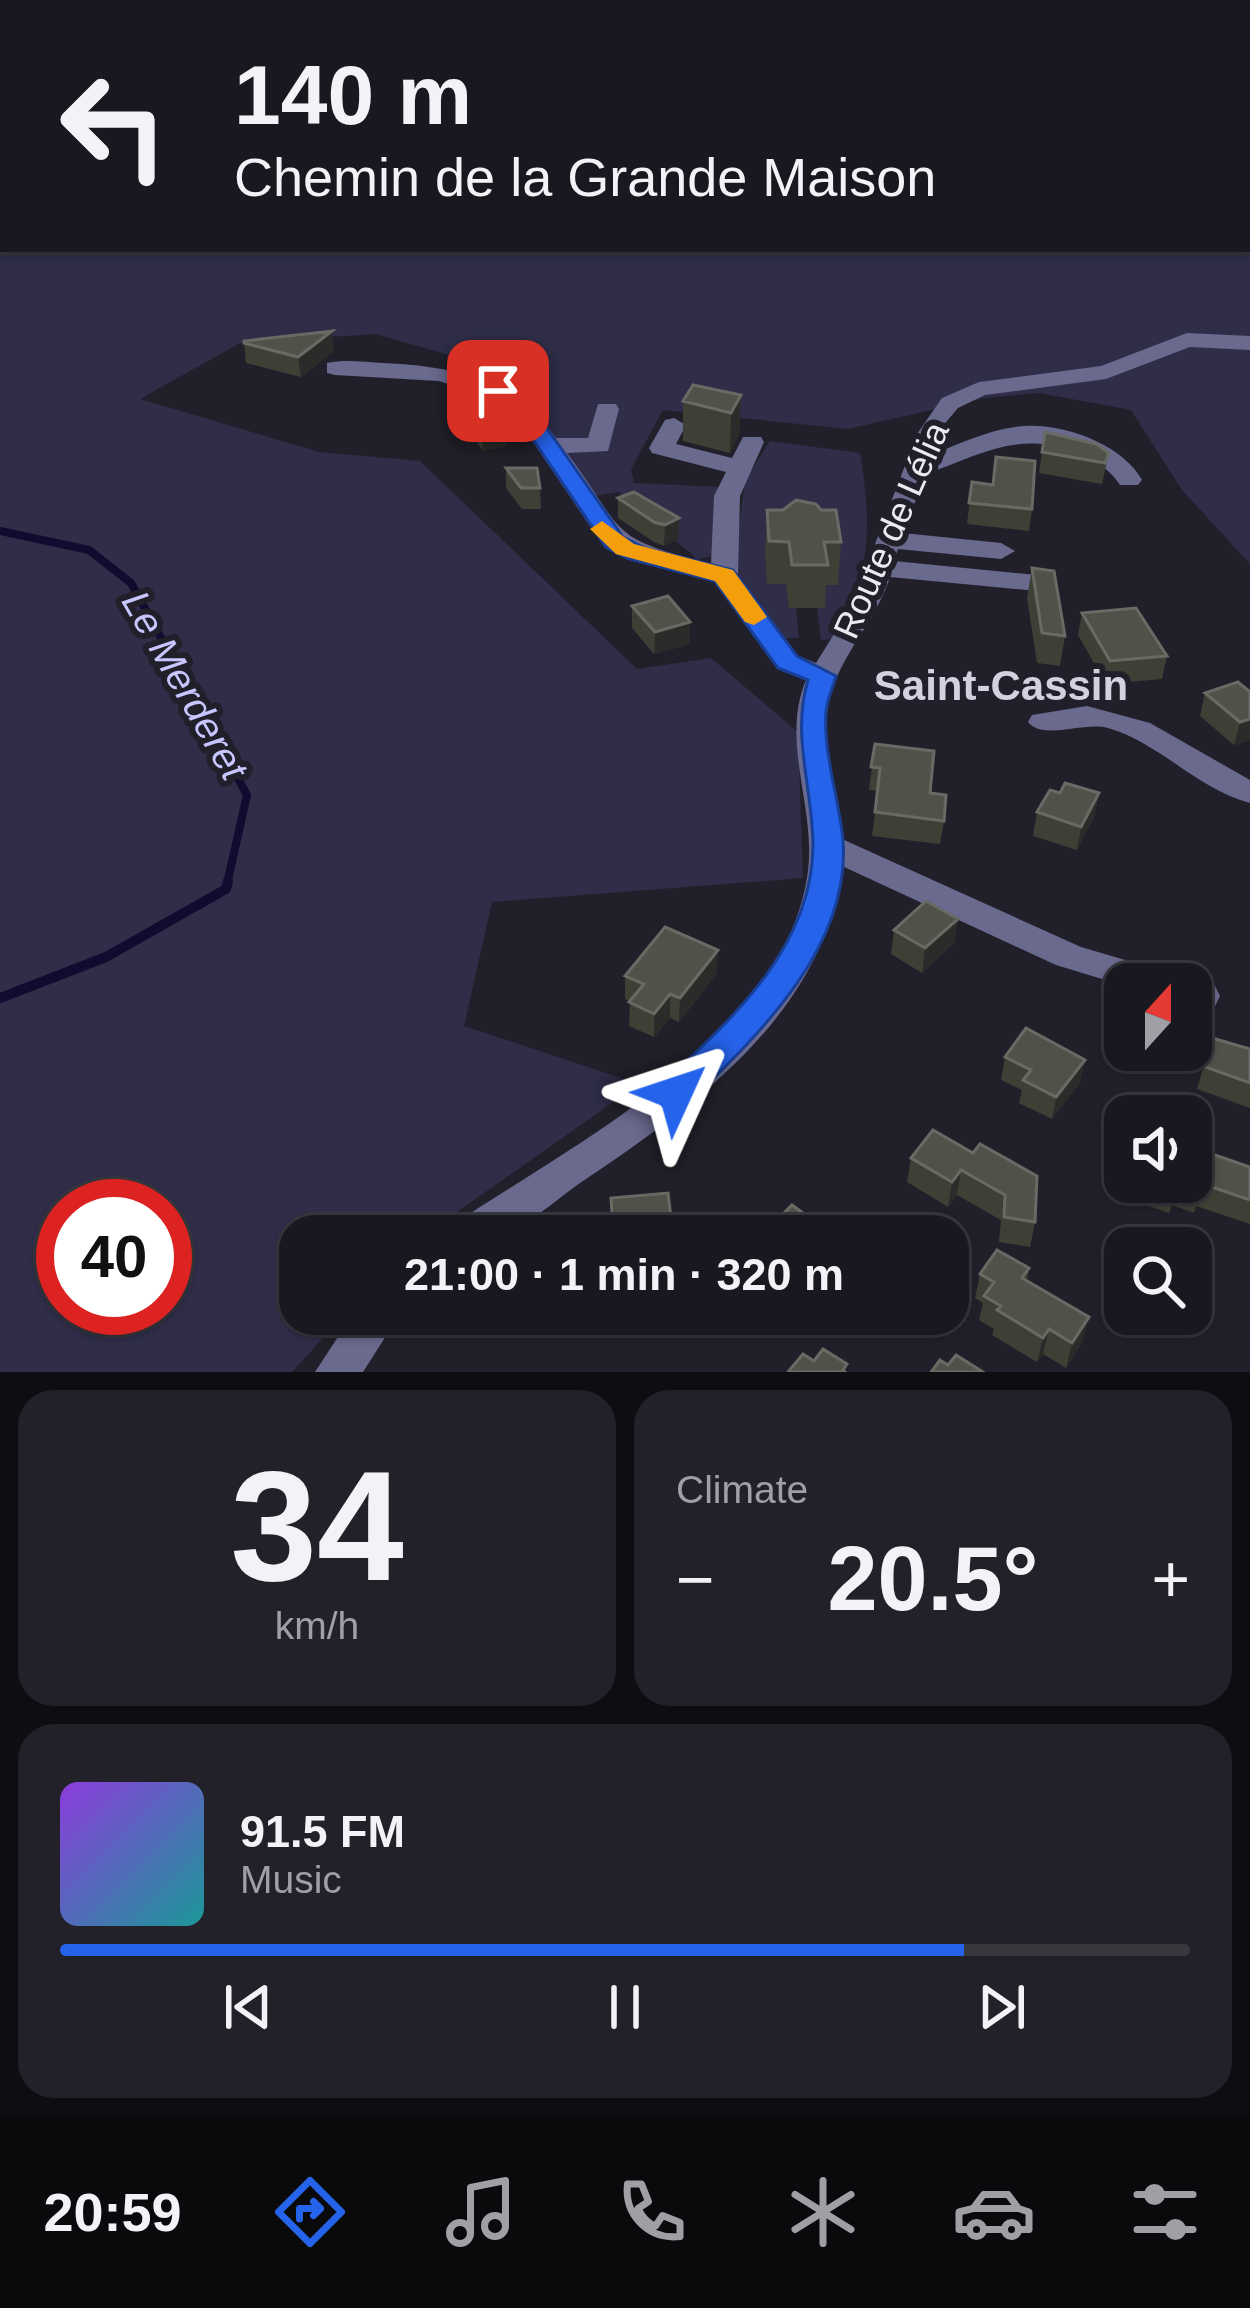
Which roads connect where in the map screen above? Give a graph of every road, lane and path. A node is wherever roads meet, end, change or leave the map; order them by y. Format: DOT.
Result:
graph roads {
  1 [pos="1250,343"];
  2 [pos="335,368"];
  3 [pos="607,409"];
  4 [pos="674,425"];
  5 [pos="752,442"];
  6 [pos="550,445"];
  7 [pos="737,467"];
  8 [pos="916,469"];
  9 [pos="1130,480"];
  10 [pos="1000,550"];
  11 [pos="883,554"];
  12 [pos="724,575"];
  13 [pos="1037,584"];
  14 [pos="823,676"];
  15 [pos="1043,722"];
  16 [pos="1250,793"];
  17 [pos="828,846"];
  18 [pos="1104,966"];
  19 [pos="502,1215"];
  20 [pos="363,1335"];
  21 [pos="337,1372"];
  1 -- 8 [label="street, Route de Lélia"];
  2 -- 6 [label="street"];
  3 -- 6 [label="street"];
  4 -- 7 [label="street"];
  5 -- 7 [label="street"];
  6 -- 12 [label="street"];
  7 -- 12 [label="street"];
  8 -- 9 [label="street"];
  8 -- 11 [label="street, Route de Lélia"];
  10 -- 11 [label="street"];
  11 -- 13 [label="street"];
  11 -- 14 [label="street, Route de Lélia"];
  12 -- 14 [label="street"];
  14 -- 17 [label="street, Route de Lélia"];
  15 -- 16 [label="street"];
  17 -- 18 [label="street"];
  17 -- 19 [label="street, Route de Lélia"];
  20 -- 21 [label="street"];
}
